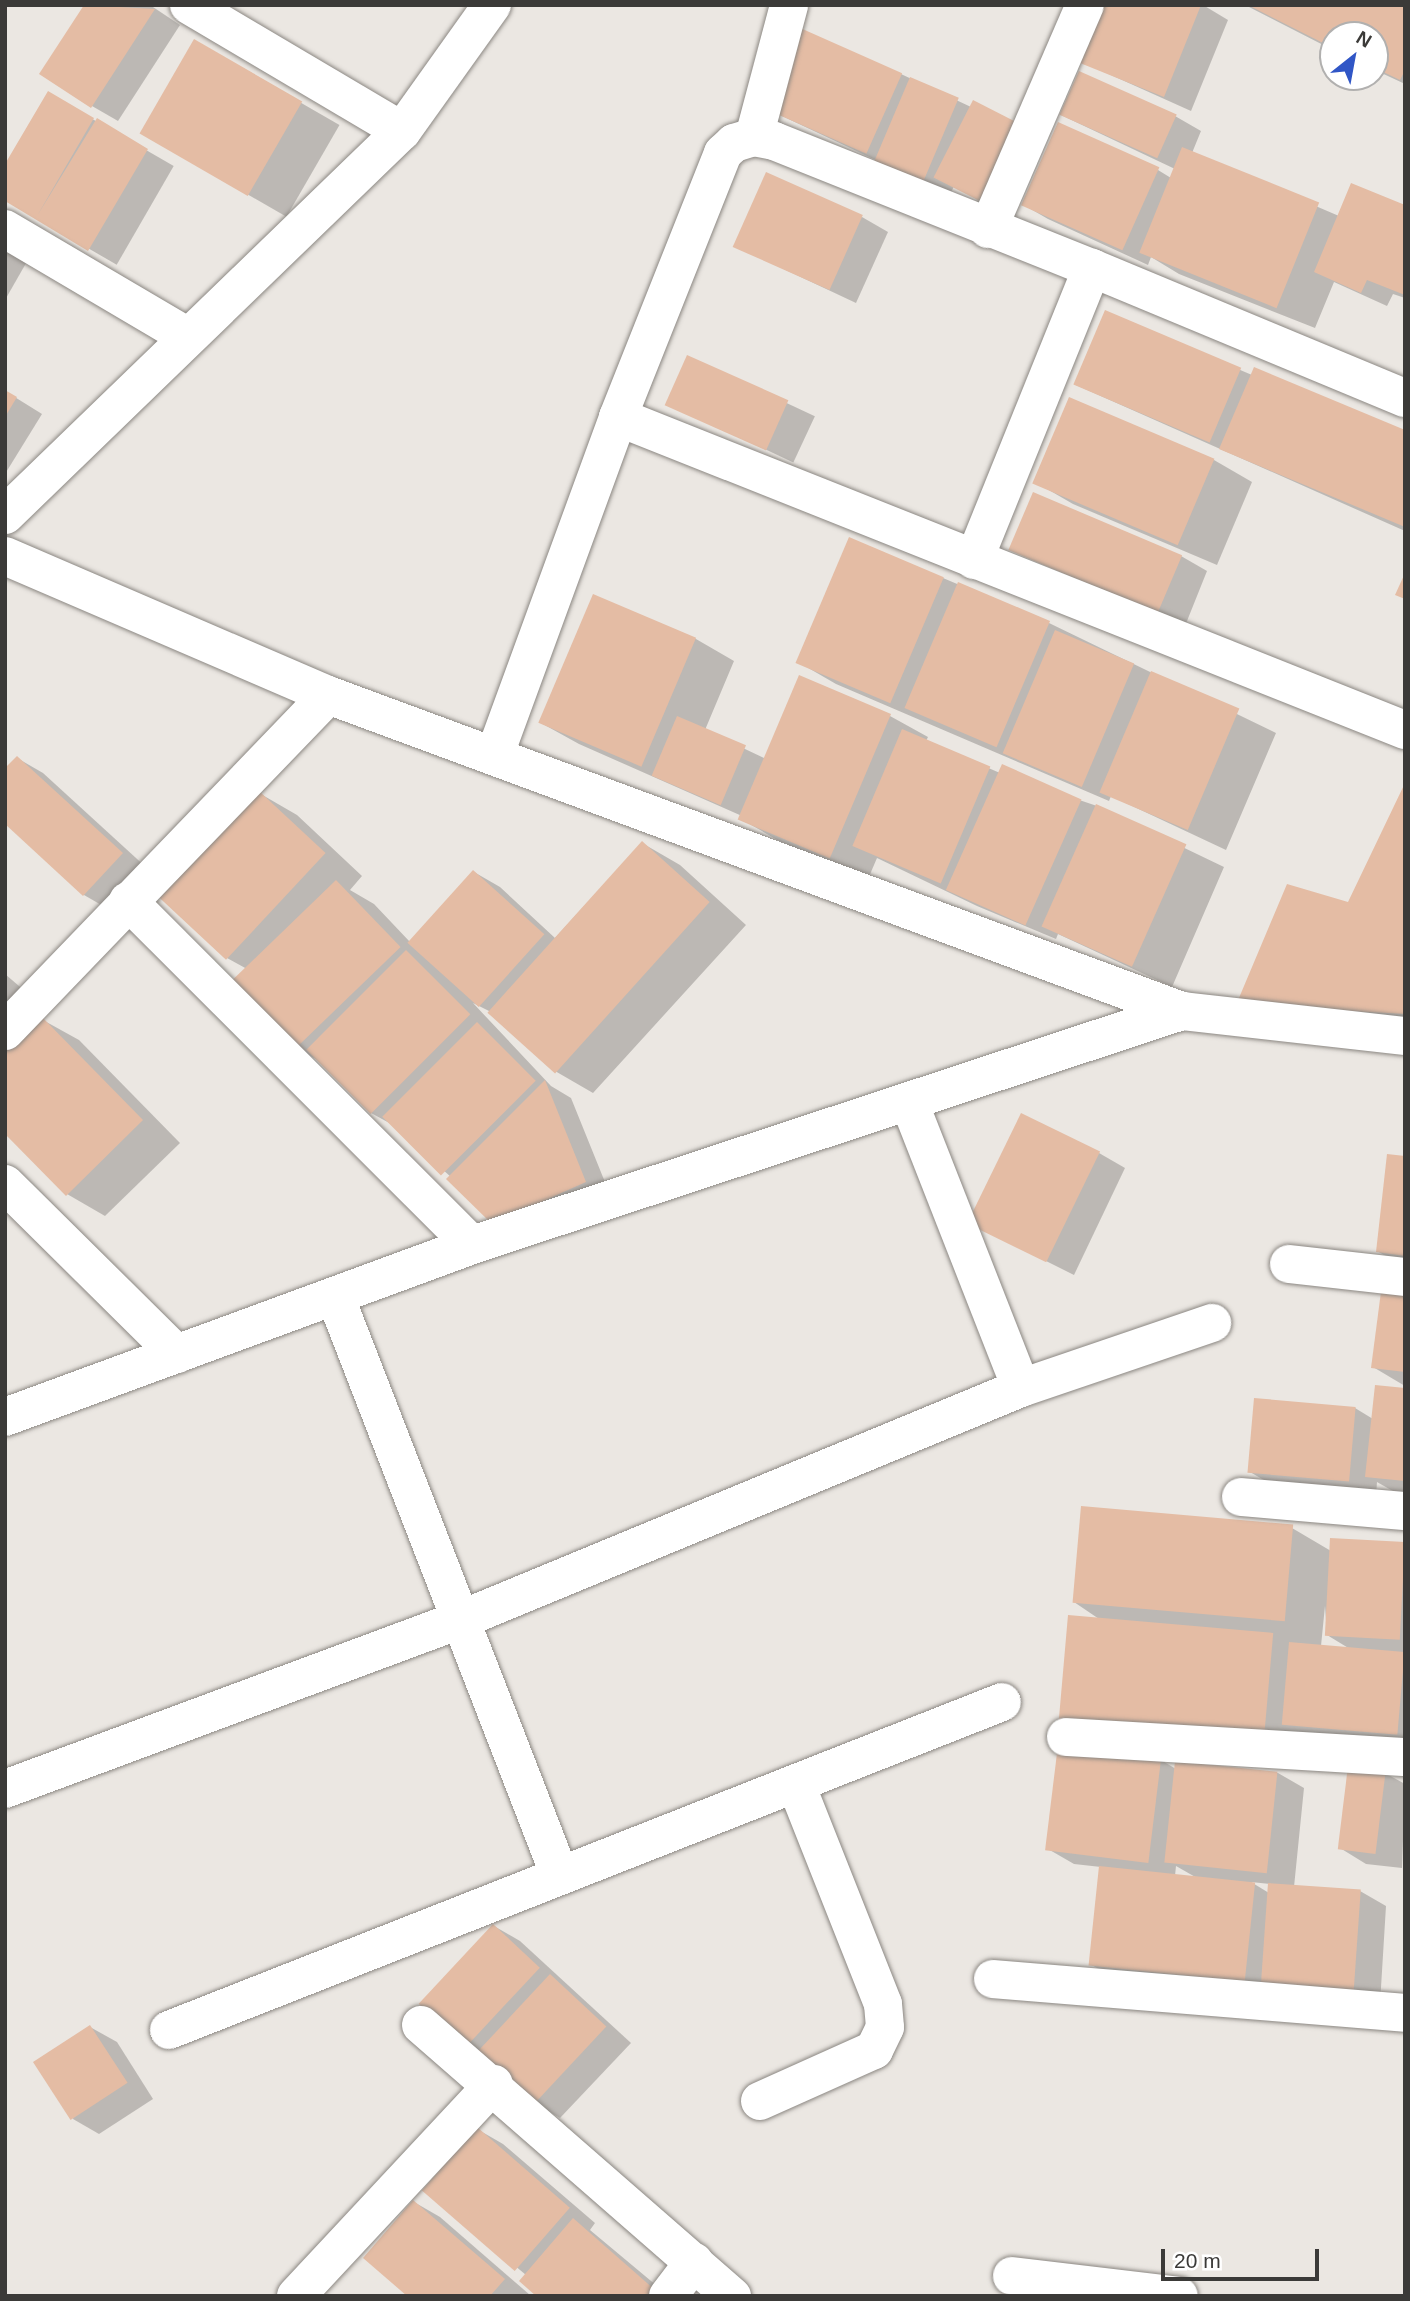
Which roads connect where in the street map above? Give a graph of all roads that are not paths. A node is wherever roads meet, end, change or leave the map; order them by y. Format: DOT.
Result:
graph roads {
  1 [pos="189,5"];
  2 [pos="492,5"];
  3 [pos="789,5"];
  4 [pos="1085,5"];
  5 [pos="402,131"];
  6 [pos="754,137"];
  7 [pos="5,229"];
  8 [pos="988,229"];
  9 [pos="1092,268"];
  10 [pos="187,336"];
  11 [pos="1405,398"];
  12 [pos="618,416"];
  13 [pos="5,516"];
  14 [pos="5,556"];
  15 [pos="974,560"];
  16 [pos="328,695"];
  17 [pos="1405,730"];
  18 [pos="495,754"];
  19 [pos="128,901"];
  20 [pos="1182,1012"];
  21 [pos="5,1031"];
  22 [pos="1405,1036"];
  23 [pos="909,1102"];
  24 [pos="5,1184"];
  25 [pos="472,1245"];
  26 [pos="1289,1264"];
  27 [pos="1405,1277"];
  28 [pos="335,1296"];
  29 [pos="1212,1323"];
  30 [pos="177,1354"];
  31 [pos="1021,1388"];
  32 [pos="5,1417"];
  33 [pos="1241,1497"];
  34 [pos="1405,1511"];
  35 [pos="460,1620"];
  36 [pos="1002,1702"];
  37 [pos="1066,1737"];
  38 [pos="1405,1757"];
  39 [pos="796,1784"];
  40 [pos="5,1789"];
  41 [pos="560,1876"];
  42 [pos="992,1979"];
  43 [pos="1405,2013"];
  44 [pos="421,2025"];
  45 [pos="169,2030"];
  46 [pos="494,2084"];
  47 [pos="760,2101"];
  48 [pos="694,2262"];
  49 [pos="1012,2276"];
  50 [pos="296,2296"];
  51 [pos="668,2296"];
  52 [pos="732,2296"];
  53 [pos="1179,2296"];
  1 -- 5 [label="street"];
  2 -- 5 [label="street"];
  3 -- 6 [label="street"];
  4 -- 8 [label="street"];
  5 -- 10 [label="street"];
  6 -- 8 [label="street"];
  6 -- 12 [label="street"];
  7 -- 10 [label="street"];
  8 -- 9 [label="street"];
  9 -- 11 [label="street"];
  9 -- 15 [label="street"];
  10 -- 13 [label="street"];
  12 -- 15 [label="street"];
  12 -- 18 [label="street"];
  14 -- 16 [label="street"];
  15 -- 17 [label="street"];
  16 -- 18 [label="street"];
  16 -- 19 [label="street"];
  18 -- 20 [label="street"];
  19 -- 21 [label="street"];
  19 -- 25 [label="street"];
  20 -- 22 [label="street"];
  20 -- 23 [label="street"];
  23 -- 25 [label="street"];
  23 -- 31 [label="street"];
  24 -- 30 [label="street"];
  25 -- 28 [label="street"];
  26 -- 27 [label="street"];
  28 -- 30 [label="street"];
  28 -- 35 [label="street"];
  29 -- 31 [label="street"];
  30 -- 32 [label="street"];
  31 -- 35 [label="street"];
  33 -- 34 [label="street"];
  35 -- 40 [label="street"];
  35 -- 41 [label="street"];
  36 -- 39 [label="street"];
  37 -- 38 [label="street"];
  39 -- 41 [label="street"];
  39 -- 47 [label="street"];
  41 -- 45 [label="street"];
  42 -- 43 [label="street"];
  44 -- 46 [label="street"];
  46 -- 48 [label="street"];
  46 -- 50 [label="street"];
  48 -- 51 [label="street"];
  48 -- 52 [label="street"];
  49 -- 53 [label="street"];
}
